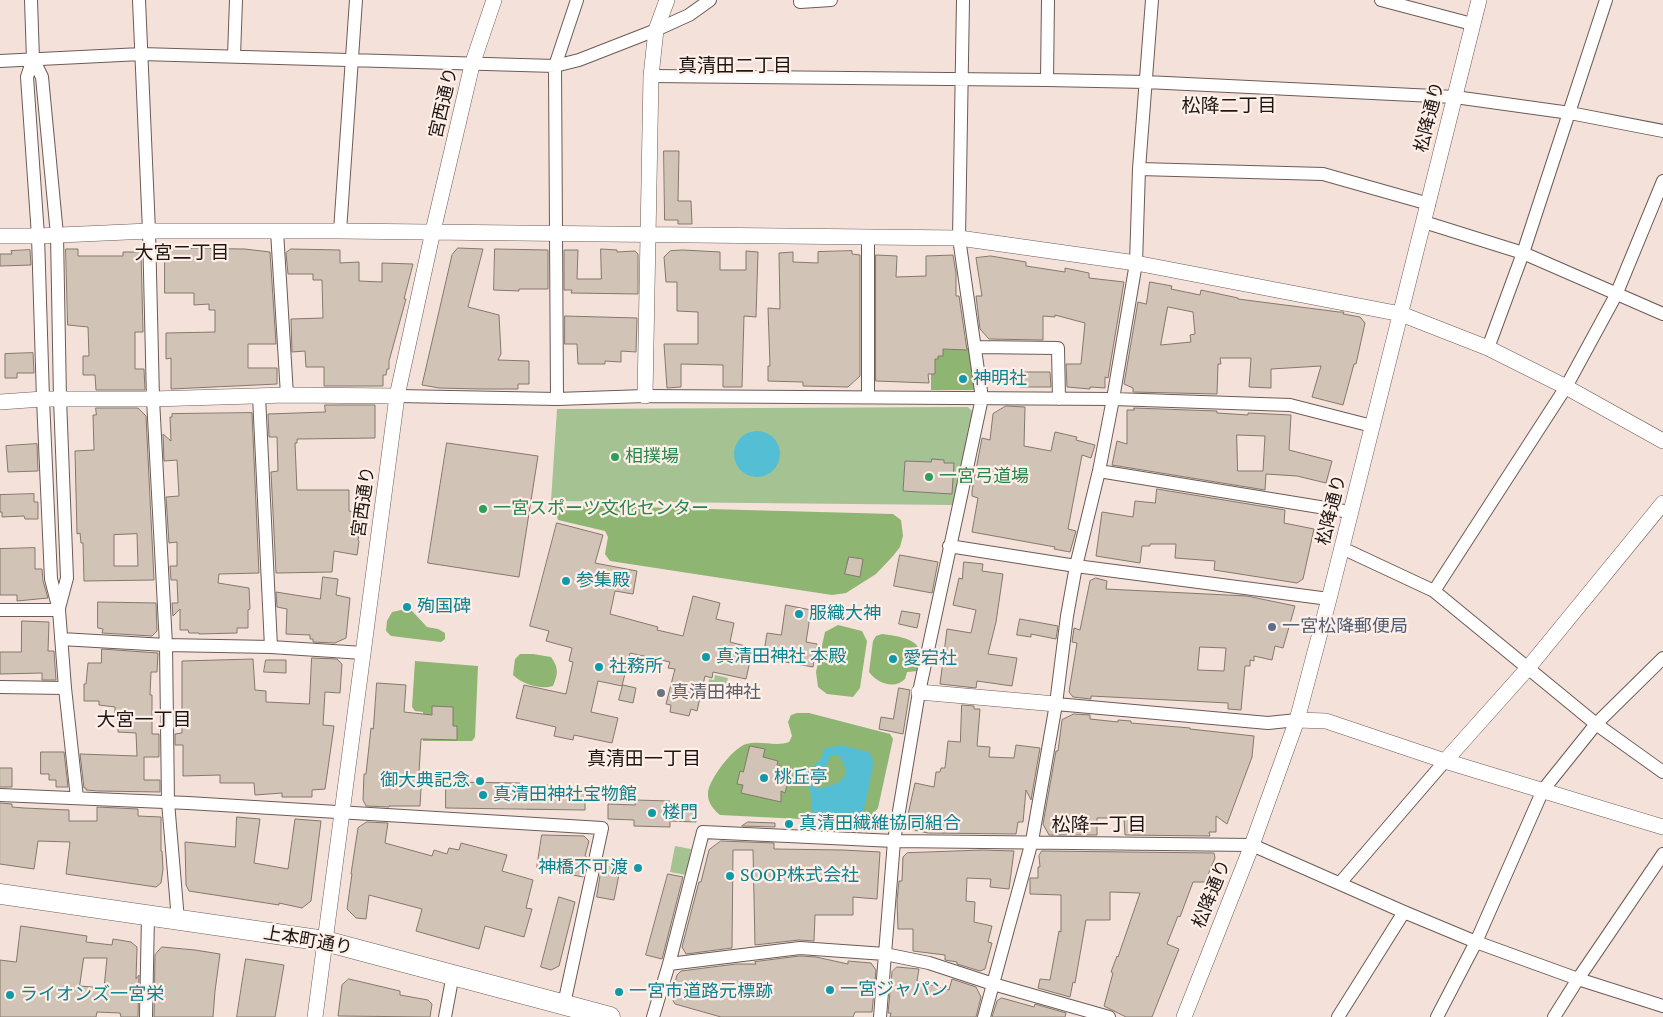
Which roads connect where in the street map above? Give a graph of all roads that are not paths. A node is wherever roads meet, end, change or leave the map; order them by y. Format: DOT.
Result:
graph roads {
  1 [pos="32,0"];
  2 [pos="139,0"];
  3 [pos="236,0"];
  4 [pos="356,0"];
  5 [pos="494,0"];
  6 [pos="577,0"];
  7 [pos="667,0"];
  8 [pos="710,0"];
  9 [pos="831,0"];
  10 [pos="963,0"];
  11 [pos="1048,0"];
  12 [pos="1152,0"];
  13 [pos="1381,0"];
  14 [pos="1479,0"];
  15 [pos="1606,0"];
  16 [pos="800,2"];
  17 [pos="1472,24"];
  18 [pos="656,30"];
  19 [pos="141,54"];
  20 [pos="234,56"];
  21 [pos="33,60"];
  22 [pos="0,61"];
  23 [pos="352,61"];
  24 [pos="472,65"];
  25 [pos="555,66"];
  26 [pos="651,76"];
  27 [pos="962,80"];
  28 [pos="1047,80"];
  29 [pos="1146,82"];
  30 [pos="1454,97"];
  31 [pos="1570,113"];
  32 [pos="1663,131"];
  33 [pos="1139,169"];
  34 [pos="1663,181"];
  35 [pos="1428,204"];
  36 [pos="1424,222"];
  37 [pos="149,231"];
  38 [pos="277,231"];
  39 [pos="340,231"];
  40 [pos="433,231"];
  41 [pos="555,234"];
  42 [pos="57,235"];
  43 [pos="649,235"];
  44 [pos="0,236"];
  45 [pos="38,236"];
  46 [pos="868,237"];
  47 [pos="960,238"];
  48 [pos="1523,253"];
  49 [pos="1136,263"];
  50 [pos="1616,295"];
  51 [pos="1401,314"];
  52 [pos="1663,314"];
  53 [pos="975,347"];
  54 [pos="1488,348"];
  55 [pos="1566,387"];
  56 [pos="287,395"];
  57 [pos="259,396"];
  58 [pos="398,396"];
  59 [pos="645,396"];
  60 [pos="868,397"];
  61 [pos="982,398"];
  62 [pos="43,399"];
  63 [pos="60,399"];
  64 [pos="153,399"];
  65 [pos="557,399"];
  66 [pos="1059,399"];
  67 [pos="1113,399"];
  68 [pos="0,402"];
  69 [pos="1372,426"];
  70 [pos="1663,440"];
  71 [pos="1099,472"];
  72 [pos="1663,503"];
  73 [pos="1350,512"];
  74 [pos="950,546"];
  75 [pos="1342,548"];
  76 [pos="1076,566"];
  77 [pos="1434,591"];
  78 [pos="1329,599"];
  79 [pos="0,610"];
  80 [pos="59,610"];
  81 [pos="61,639"];
  82 [pos="166,645"];
  83 [pos="271,647"];
  84 [pos="363,653"];
  85 [pos="1663,658"];
  86 [pos="1528,668"];
  87 [pos="0,688"];
  88 [pos="65,688"];
  89 [pos="919,692"];
  90 [pos="1056,704"];
  91 [pos="1297,720"];
  92 [pos="1596,724"];
  93 [pos="1446,761"];
  94 [pos="1663,772"];
  95 [pos="1543,790"];
  96 [pos="0,795"];
  97 [pos="77,798"];
  98 [pos="168,802"];
  99 [pos="342,812"];
  100 [pos="1663,827"];
  101 [pos="894,841"];
  102 [pos="1032,842"];
  103 [pos="1252,845"];
  104 [pos="1663,854"];
  105 [pos="1340,883"];
  106 [pos="0,894"];
  107 [pos="1404,912"];
  108 [pos="148,916"];
  109 [pos="178,920"];
  110 [pos="325,941"];
  111 [pos="1476,942"];
  112 [pos="885,954"];
  113 [pos="669,964"];
  114 [pos="453,974"];
  115 [pos="1578,979"];
  116 [pos="992,984"];
  117 [pos="564,1004"];
  118 [pos="1663,1006"];
  119 [pos="146,1017"];
  120 [pos="315,1017"];
  121 [pos="445,1017"];
  122 [pos="610,1017"];
  123 [pos="653,1017"];
  124 [pos="880,1017"];
  125 [pos="984,1017"];
  126 [pos="1109,1017"];
  127 [pos="1184,1017"];
  128 [pos="1338,1017"];
  129 [pos="1437,1017"];
  130 [pos="1554,1017"];
  1 -- 21 [label="street"];
  2 -- 19 [label="street"];
  3 -- 20 [label="street"];
  4 -- 23 [label="street"];
  5 -- 24 [label="street, 宮西通り"];
  6 -- 25 [label="street"];
  7 -- 18 [label="street"];
  8 -- 18 [label="street"];
  9 -- 16 [label="street"];
  10 -- 27 [label="street"];
  11 -- 28 [label="street"];
  12 -- 29 [label="street"];
  13 -- 17 [label="street"];
  14 -- 17 [label="street, 松降通り"];
  15 -- 31 [label="street"];
  17 -- 30 [label="street, 松降通り"];
  18 -- 25 [label="street"];
  18 -- 26 [label="street"];
  19 -- 20 [label="street"];
  19 -- 21 [label="street"];
  19 -- 37 [label="street"];
  20 -- 23 [label="street"];
  21 -- 22 [label="street"];
  21 -- 42 [label="street"];
  21 -- 45 [label="street"];
  23 -- 24 [label="street"];
  23 -- 39 [label="street"];
  24 -- 25 [label="street"];
  24 -- 40 [label="street, 宮西通り"];
  25 -- 41 [label="street"];
  26 -- 27 [label="street"];
  26 -- 43 [label="street"];
  27 -- 28 [label="street"];
  27 -- 47 [label="street"];
  28 -- 29 [label="street"];
  29 -- 30 [label="street"];
  29 -- 33 [label="street"];
  30 -- 31 [label="street"];
  30 -- 35 [label="street, 松降通り"];
  31 -- 32 [label="street"];
  31 -- 48 [label="street"];
  33 -- 35 [label="street"];
  33 -- 49 [label="street"];
  34 -- 50 [label="street"];
  35 -- 36 [label="street, 松降通り"];
  36 -- 48 [label="street"];
  36 -- 51 [label="street, 松降通り"];
  37 -- 38 [label="street"];
  37 -- 42 [label="street"];
  37 -- 64 [label="street"];
  38 -- 39 [label="street"];
  38 -- 56 [label="street"];
  39 -- 40 [label="street"];
  40 -- 41 [label="street"];
  40 -- 58 [label="street, 宮西通り"];
  41 -- 43 [label="street"];
  41 -- 65 [label="street"];
  42 -- 45 [label="street"];
  42 -- 63 [label="street"];
  43 -- 46 [label="street"];
  43 -- 59 [label="street"];
  44 -- 45 [label="street"];
  45 -- 62 [label="street"];
  46 -- 47 [label="street"];
  46 -- 60 [label="street"];
  47 -- 49 [label="street"];
  47 -- 53 [label="street"];
  48 -- 50 [label="street"];
  48 -- 54 [label="street"];
  49 -- 51 [label="street"];
  49 -- 67 [label="street"];
  50 -- 52 [label="street"];
  50 -- 55 [label="street"];
  51 -- 54 [label="street"];
  51 -- 69 [label="street, 松降通り"];
  53 -- 61 [label="street"];
  53 -- 66 [label="street"];
  54 -- 55 [label="street"];
  55 -- 70 [label="street"];
  55 -- 77 [label="street"];
  56 -- 57 [label="street"];
  56 -- 58 [label="street"];
  57 -- 64 [label="street"];
  57 -- 83 [label="street"];
  58 -- 65 [label="street"];
  58 -- 84 [label="street, 宮西通り"];
  59 -- 60 [label="street"];
  59 -- 65 [label="street"];
  60 -- 61 [label="street"];
  61 -- 66 [label="street"];
  61 -- 74 [label="street"];
  62 -- 63 [label="street"];
  62 -- 68 [label="street"];
  62 -- 80 [label="street"];
  63 -- 64 [label="street"];
  63 -- 80 [label="street"];
  64 -- 82 [label="street"];
  66 -- 67 [label="street"];
  67 -- 69 [label="street"];
  67 -- 71 [label="street"];
  69 -- 73 [label="street, 松降通り"];
  71 -- 73 [label="street"];
  71 -- 76 [label="street"];
  72 -- 86 [label="street"];
  73 -- 75 [label="street, 松降通り"];
  74 -- 76 [label="street"];
  74 -- 89 [label="street"];
  75 -- 77 [label="street"];
  75 -- 78 [label="street, 松降通り"];
  76 -- 78 [label="street"];
  76 -- 90 [label="street"];
  77 -- 86 [label="street"];
  78 -- 91 [label="street, 松降通り"];
  79 -- 80 [label="street"];
  80 -- 81 [label="street"];
  81 -- 82 [label="street"];
  81 -- 88 [label="street"];
  82 -- 83 [label="street"];
  82 -- 98 [label="street"];
  83 -- 84 [label="street"];
  84 -- 99 [label="street, 宮西通り"];
  85 -- 92 [label="street"];
  86 -- 92 [label="street"];
  86 -- 93 [label="street"];
  87 -- 88 [label="street"];
  88 -- 97 [label="street"];
  89 -- 90 [label="street"];
  89 -- 101 [label="street"];
  90 -- 91 [label="street"];
  90 -- 102 [label="street"];
  91 -- 93 [label="street"];
  91 -- 103 [label="street, 松降通り"];
  92 -- 94 [label="street"];
  92 -- 95 [label="street"];
  93 -- 95 [label="street"];
  93 -- 105 [label="street"];
  95 -- 100 [label="street"];
  95 -- 111 [label="street"];
  96 -- 97 [label="street"];
  97 -- 98 [label="street"];
  98 -- 99 [label="street"];
  98 -- 109 [label="street"];
  99 -- 110 [label="street, 宮西通り"];
  99 -- 117 [label="street"];
  101 -- 102 [label="street"];
  101 -- 112 [label="street"];
  101 -- 113 [label="street"];
  102 -- 103 [label="street"];
  102 -- 116 [label="street"];
  103 -- 105 [label="street"];
  103 -- 127 [label="street, 松降通り"];
  104 -- 115 [label="street"];
  105 -- 107 [label="street"];
  106 -- 108 [label="highway, 上本町通り"];
  107 -- 111 [label="street"];
  107 -- 128 [label="street"];
  108 -- 109 [label="highway, 上本町通り"];
  108 -- 119 [label="street"];
  109 -- 110 [label="highway, 上本町通り"];
  110 -- 114 [label="highway, 上本町通り"];
  110 -- 120 [label="street, 宮西通り"];
  111 -- 115 [label="street"];
  111 -- 129 [label="street"];
  112 -- 113 [label="street"];
  112 -- 116 [label="street"];
  112 -- 124 [label="street"];
  113 -- 123 [label="street"];
  114 -- 117 [label="highway, 上本町通り"];
  114 -- 121 [label="street"];
  115 -- 118 [label="street"];
  115 -- 130 [label="street"];
  116 -- 125 [label="street"];
  116 -- 126 [label="street"];
  117 -- 122 [label="highway, 上本町通り"];
}
